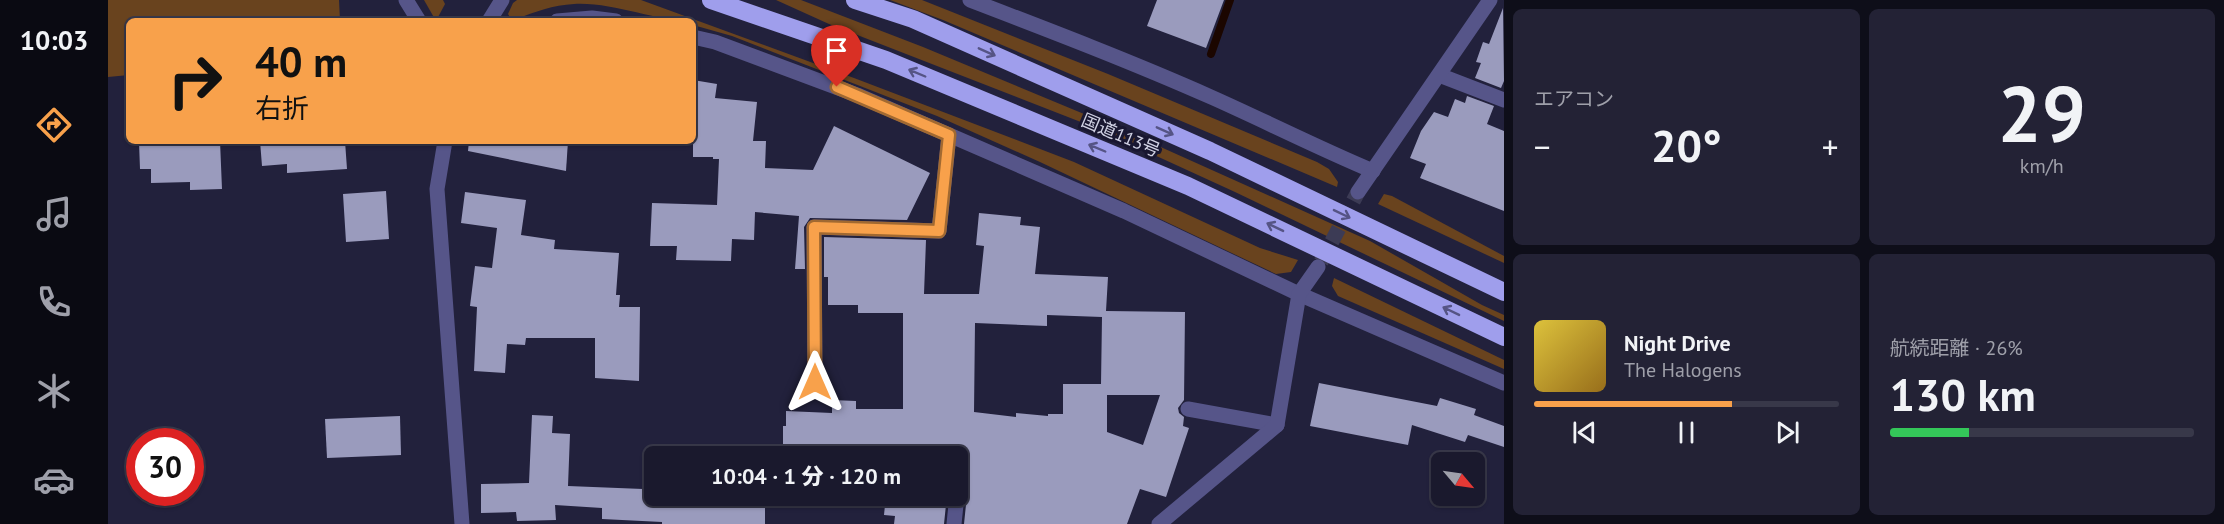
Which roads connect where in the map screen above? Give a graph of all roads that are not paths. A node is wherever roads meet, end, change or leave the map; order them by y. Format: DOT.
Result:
graph roads {
  1 [pos="406,0"];
  2 [pos="502,0"];
  3 [pos="711,0"];
  4 [pos="855,0"];
  5 [pos="970,0"];
  6 [pos="1490,0"];
  7 [pos="417,18"];
  8 [pos="491,18"];
  9 [pos="696,38"];
  10 [pos="1439,75"];
  11 [pos="1504,100"];
  12 [pos="949,135"];
  13 [pos="444,144"];
  14 [pos="1373,171"];
  15 [pos="1358,192"];
  16 [pos="1318,267"];
  17 [pos="1504,292"];
  18 [pos="1299,294"];
  19 [pos="1504,337"];
  20 [pos="815,382"];
  21 [pos="1504,383"];
  22 [pos="1188,409"];
  23 [pos="1277,425"];
  24 [pos="956,506"];
  25 [pos="462,524"];
  26 [pos="954,524"];
  27 [pos="1159,524"];
  1 -- 7 [label="street"];
  2 -- 8 [label="street"];
  19 -- 3 [label="highway, 国道113号, one-way"];
  4 -- 17 [label="highway, 国道113号, one-way"];
  5 -- 14 [label="street"];
  6 -- 10 [label="street"];
  9 -- 12 [label="street"];
  10 -- 11 [label="street"];
  10 -- 14 [label="street"];
  12 -- 18 [label="street"];
  12 -- 20 [label="street"];
  13 -- 25 [label="street"];
  14 -- 15 [label="street"];
  16 -- 18 [label="street"];
  18 -- 21 [label="street"];
  18 -- 23 [label="street"];
  22 -- 23 [label="street"];
  23 -- 27 [label="street"];
  24 -- 26 [label="street"];
}
